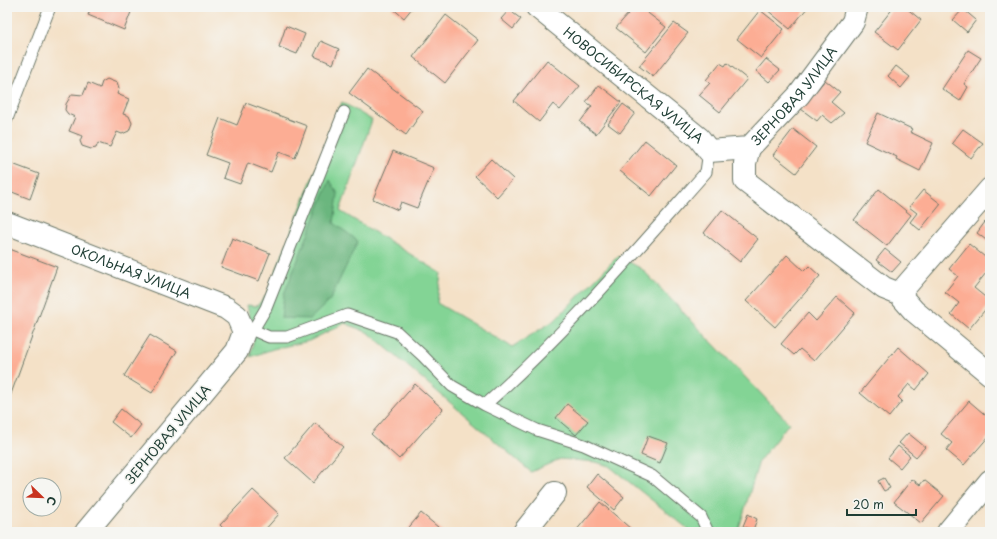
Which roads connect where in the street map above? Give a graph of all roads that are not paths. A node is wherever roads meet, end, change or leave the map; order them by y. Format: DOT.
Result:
graph roads {
  1 [pos="50,7"];
  2 [pos="537,7"];
  3 [pos="857,7"];
  4 [pos="344,112"];
  5 [pos="7,119"];
  6 [pos="749,148"];
  7 [pos="709,151"];
  8 [pos="990,189"];
  9 [pos="7,223"];
  10 [pos="899,294"];
  11 [pos="249,331"];
  12 [pos="990,374"];
  13 [pos="485,405"];
  14 [pos="990,481"];
  15 [pos="555,493"];
  16 [pos="86,532"];
  17 [pos="524,532"];
  18 [pos="708,532"];
  19 [pos="948,532"];
  1 -- 5 [label="lane"];
  2 -- 7 [label="street, НОВОСИБИРСКАЯ УЛИЦА"];
  3 -- 6 [label="street, ЗЕРНОВАЯ УЛИЦА"];
  4 -- 11 [label="lane"];
  6 -- 7 [label="street, ЗЕРНОВАЯ УЛИЦА"];
  6 -- 10 [label="street"];
  7 -- 13 [label="lane"];
  8 -- 10 [label="street"];
  9 -- 11 [label="street, ОКОЛЬНАЯ УЛИЦА"];
  10 -- 12 [label="street"];
  11 -- 13 [label="lane"];
  11 -- 16 [label="street, ЗЕРНОВАЯ УЛИЦА"];
  13 -- 18 [label="lane"];
  14 -- 19 [label="street"];
  15 -- 17 [label="street"];
}
